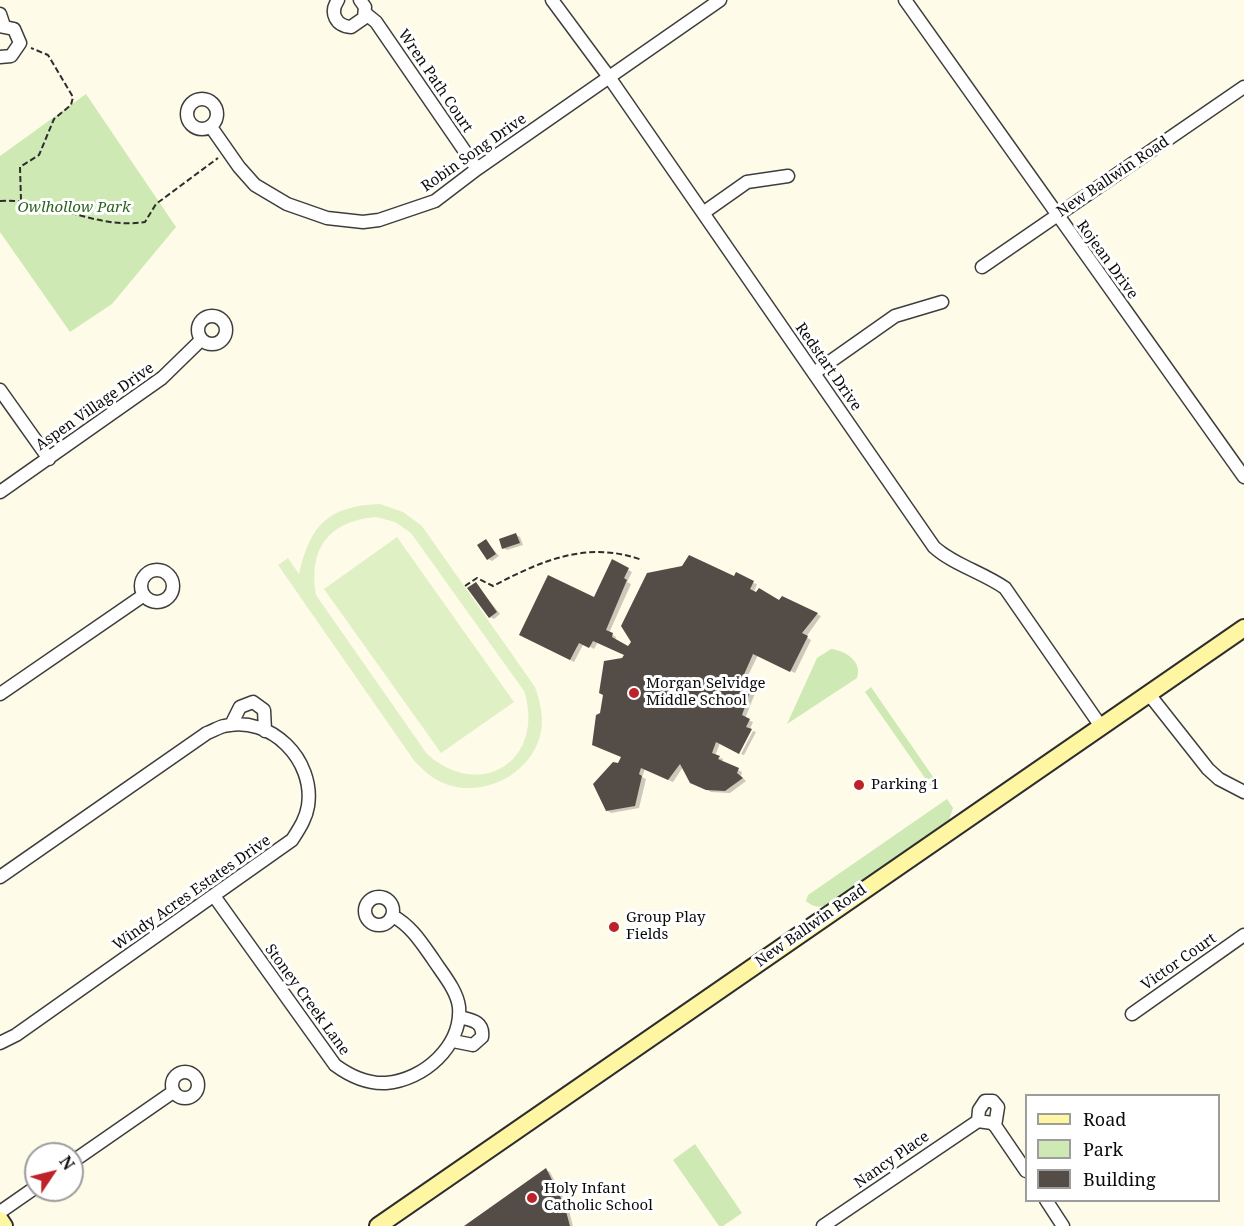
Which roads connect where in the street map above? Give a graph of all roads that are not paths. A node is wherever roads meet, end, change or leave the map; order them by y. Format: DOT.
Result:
graph roads {
  1 [pos="338,0"];
  2 [pos="360,0"];
  3 [pos="552,0"];
  4 [pos="720,0"];
  5 [pos="905,0"];
  6 [pos="365,13"];
  7 [pos="1,22"];
  8 [pos="0,57"];
  9 [pos="609,77"];
  10 [pos="1244,87"];
  11 [pos="210,127"];
  12 [pos="477,169"];
  13 [pos="788,176"];
  14 [pos="703,213"];
  15 [pos="1056,215"];
  16 [pos="982,267"];
  17 [pos="942,302"];
  18 [pos="201,340"];
  19 [pos="814,373"];
  20 [pos="0,390"];
  21 [pos="49,459"];
  22 [pos="1244,477"];
  23 [pos="0,492"];
  24 [pos="144,595"];
  25 [pos="1244,628"];
  26 [pos="1148,693"];
  27 [pos="0,694"];
  28 [pos="231,725"];
  29 [pos="1101,725"];
  30 [pos="266,731"];
  31 [pos="1244,792"];
  32 [pos="0,877"];
  33 [pos="214,896"];
  34 [pos="393,916"];
  35 [pos="1244,935"];
  36 [pos="1132,1014"];
  37 [pos="459,1017"];
  38 [pos="453,1041"];
  39 [pos="0,1043"];
  40 [pos="173,1092"];
  41 [pos="978,1121"];
  42 [pos="995,1126"];
  43 [pos="84,1154"];
  44 [pos="1025,1170"];
  45 [pos="24,1195"];
  46 [pos="1047,1202"];
  47 [pos="0,1212"];
  48 [pos="0,1220"];
  49 [pos="4,1226"];
  50 [pos="378,1226"];
  51 [pos="823,1226"];
  52 [pos="1063,1226"];
  1 -- 6 [label="street"];
  2 -- 6 [label="street, Wren Path Court"];
  3 -- 9 [label="street, Redstart Drive"];
  4 -- 9 [label="street, Robin Song Drive"];
  5 -- 15 [label="street, Rojean Drive"];
  6 -- 12 [label="street, Wren Path Court"];
  7 -- 8 [label="street"];
  9 -- 12 [label="street, Robin Song Drive"];
  9 -- 14 [label="street, Redstart Drive"];
  10 -- 15 [label="street, New Ballwin Road"];
  11 -- 12 [label="street, Robin Song Drive"];
  13 -- 14 [label="street"];
  14 -- 19 [label="street, Redstart Drive"];
  15 -- 16 [label="street, New Ballwin Road"];
  15 -- 22 [label="street, Rojean Drive"];
  17 -- 19 [label="street"];
  18 -- 21 [label="street, Aspen Village Drive"];
  19 -- 29 [label="street, Redstart Drive"];
  20 -- 21 [label="street"];
  21 -- 23 [label="street, Aspen Village Drive"];
  24 -- 27 [label="street"];
  25 -- 26 [label="main road, New Ballwin Road"];
  26 -- 29 [label="main road, New Ballwin Road"];
  26 -- 31 [label="street"];
  28 -- 30 [label="street, Windy Acres Estates Drive"];
  28 -- 30 [label="street, Windy Acres Estates Drive"];
  28 -- 32 [label="street, Windy Acres Estates Drive"];
  29 -- 50 [label="main road, New Ballwin Road"];
  30 -- 33 [label="street, Windy Acres Estates Drive"];
  33 -- 38 [label="street, Stoney Creek Lane"];
  33 -- 39 [label="street, Windy Acres Estates Drive"];
  34 -- 37 [label="street"];
  35 -- 36 [label="street, Victor Court"];
  37 -- 38 [label="street"];
  37 -- 38 [label="street"];
  40 -- 43 [label="street"];
  41 -- 42 [label="street"];
  41 -- 42 [label="street, Nancy Place"];
  41 -- 51 [label="street, Nancy Place"];
  42 -- 44 [label="street, Nancy Place"];
  45 -- 47 [label="street"];
  46 -- 52 [label="street"];
  48 -- 49 [label="main road"];
}
